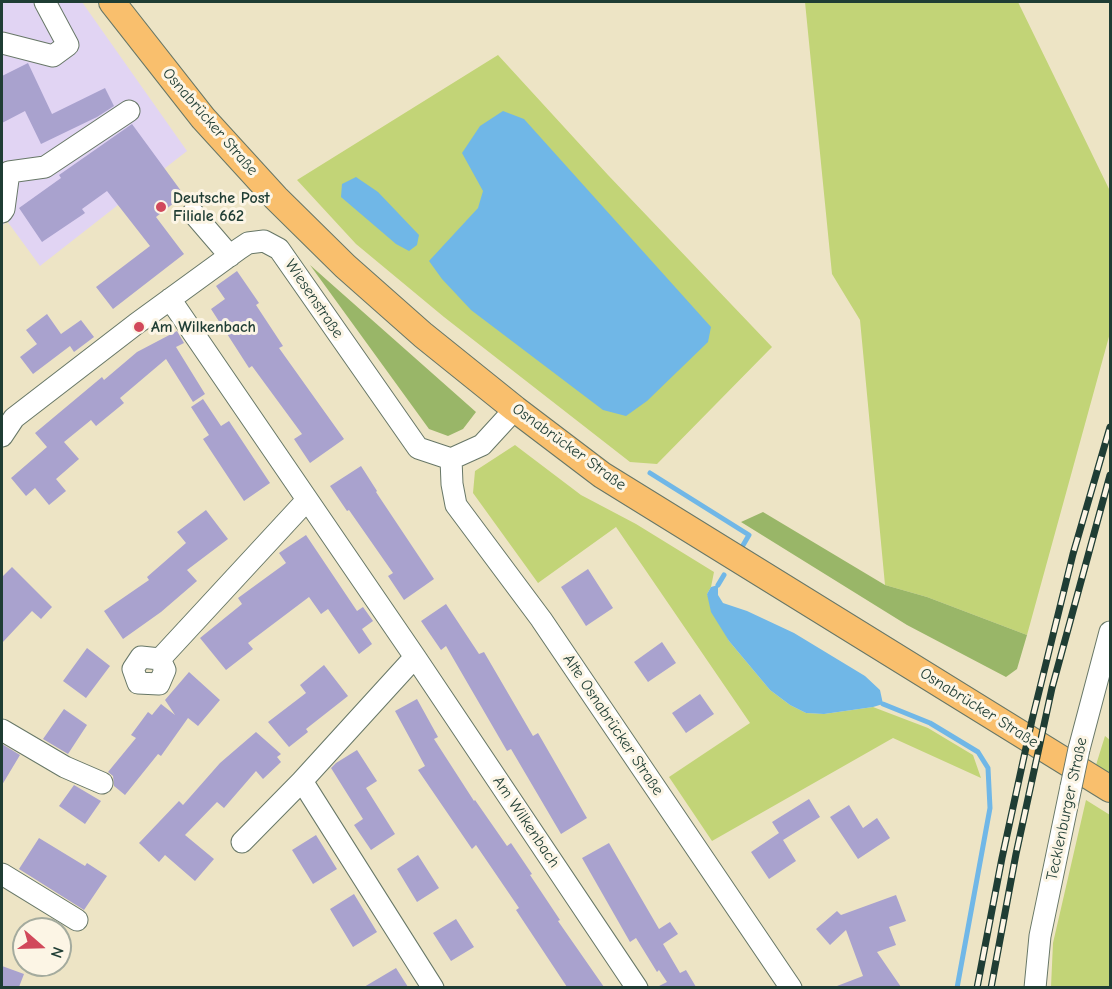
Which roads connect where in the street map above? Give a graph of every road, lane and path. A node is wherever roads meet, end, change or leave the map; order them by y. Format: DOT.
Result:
graph roads {
  1 [pos="45,2"];
  2 [pos="112,2"];
  3 [pos="2,43"];
  4 [pos="129,111"];
  5 [pos="2,212"];
  6 [pos="193,213"];
  7 [pos="230,256"];
  8 [pos="170,299"];
  9 [pos="515,409"];
  10 [pos="2,436"];
  11 [pos="451,459"];
  12 [pos="308,500"];
  13 [pos="1110,633"];
  14 [pos="415,657"];
  15 [pos="160,659"];
  16 [pos="1104,679"];
  17 [pos="2,730"];
  18 [pos="302,780"];
  19 [pos="102,783"];
  20 [pos="1110,789"];
  21 [pos="242,842"];
  22 [pos="2,874"];
  23 [pos="77,920"];
  24 [pos="433,987"];
  25 [pos="636,987"];
  26 [pos="791,987"];
  27 [pos="1035,987"];
  1 -- 3 [label="street"];
  2 -- 9 [label="main road, Osnabrücker Straße"];
  4 -- 5 [label="street"];
  6 -- 7 [label="street"];
  7 -- 8 [label="street, Wiesenstraße"];
  7 -- 11 [label="street, Wiesenstraße"];
  8 -- 10 [label="street, Wiesenstraße"];
  8 -- 12 [label="street, Am Wilkenbach"];
  9 -- 11 [label="street"];
  9 -- 20 [label="main road, Osnabrücker Straße"];
  11 -- 26 [label="street, Alte Osnabrücker Straße"];
  12 -- 14 [label="street, Am Wilkenbach"];
  12 -- 15 [label="street"];
  13 -- 16 [label="street, Tecklenburger Straße"];
  14 -- 18 [label="street"];
  14 -- 25 [label="street, Am Wilkenbach"];
  16 -- 27 [label="street, Tecklenburger Straße, bridge"];
  17 -- 19 [label="street"];
  18 -- 21 [label="street"];
  18 -- 24 [label="street"];
  22 -- 23 [label="street"];
}
